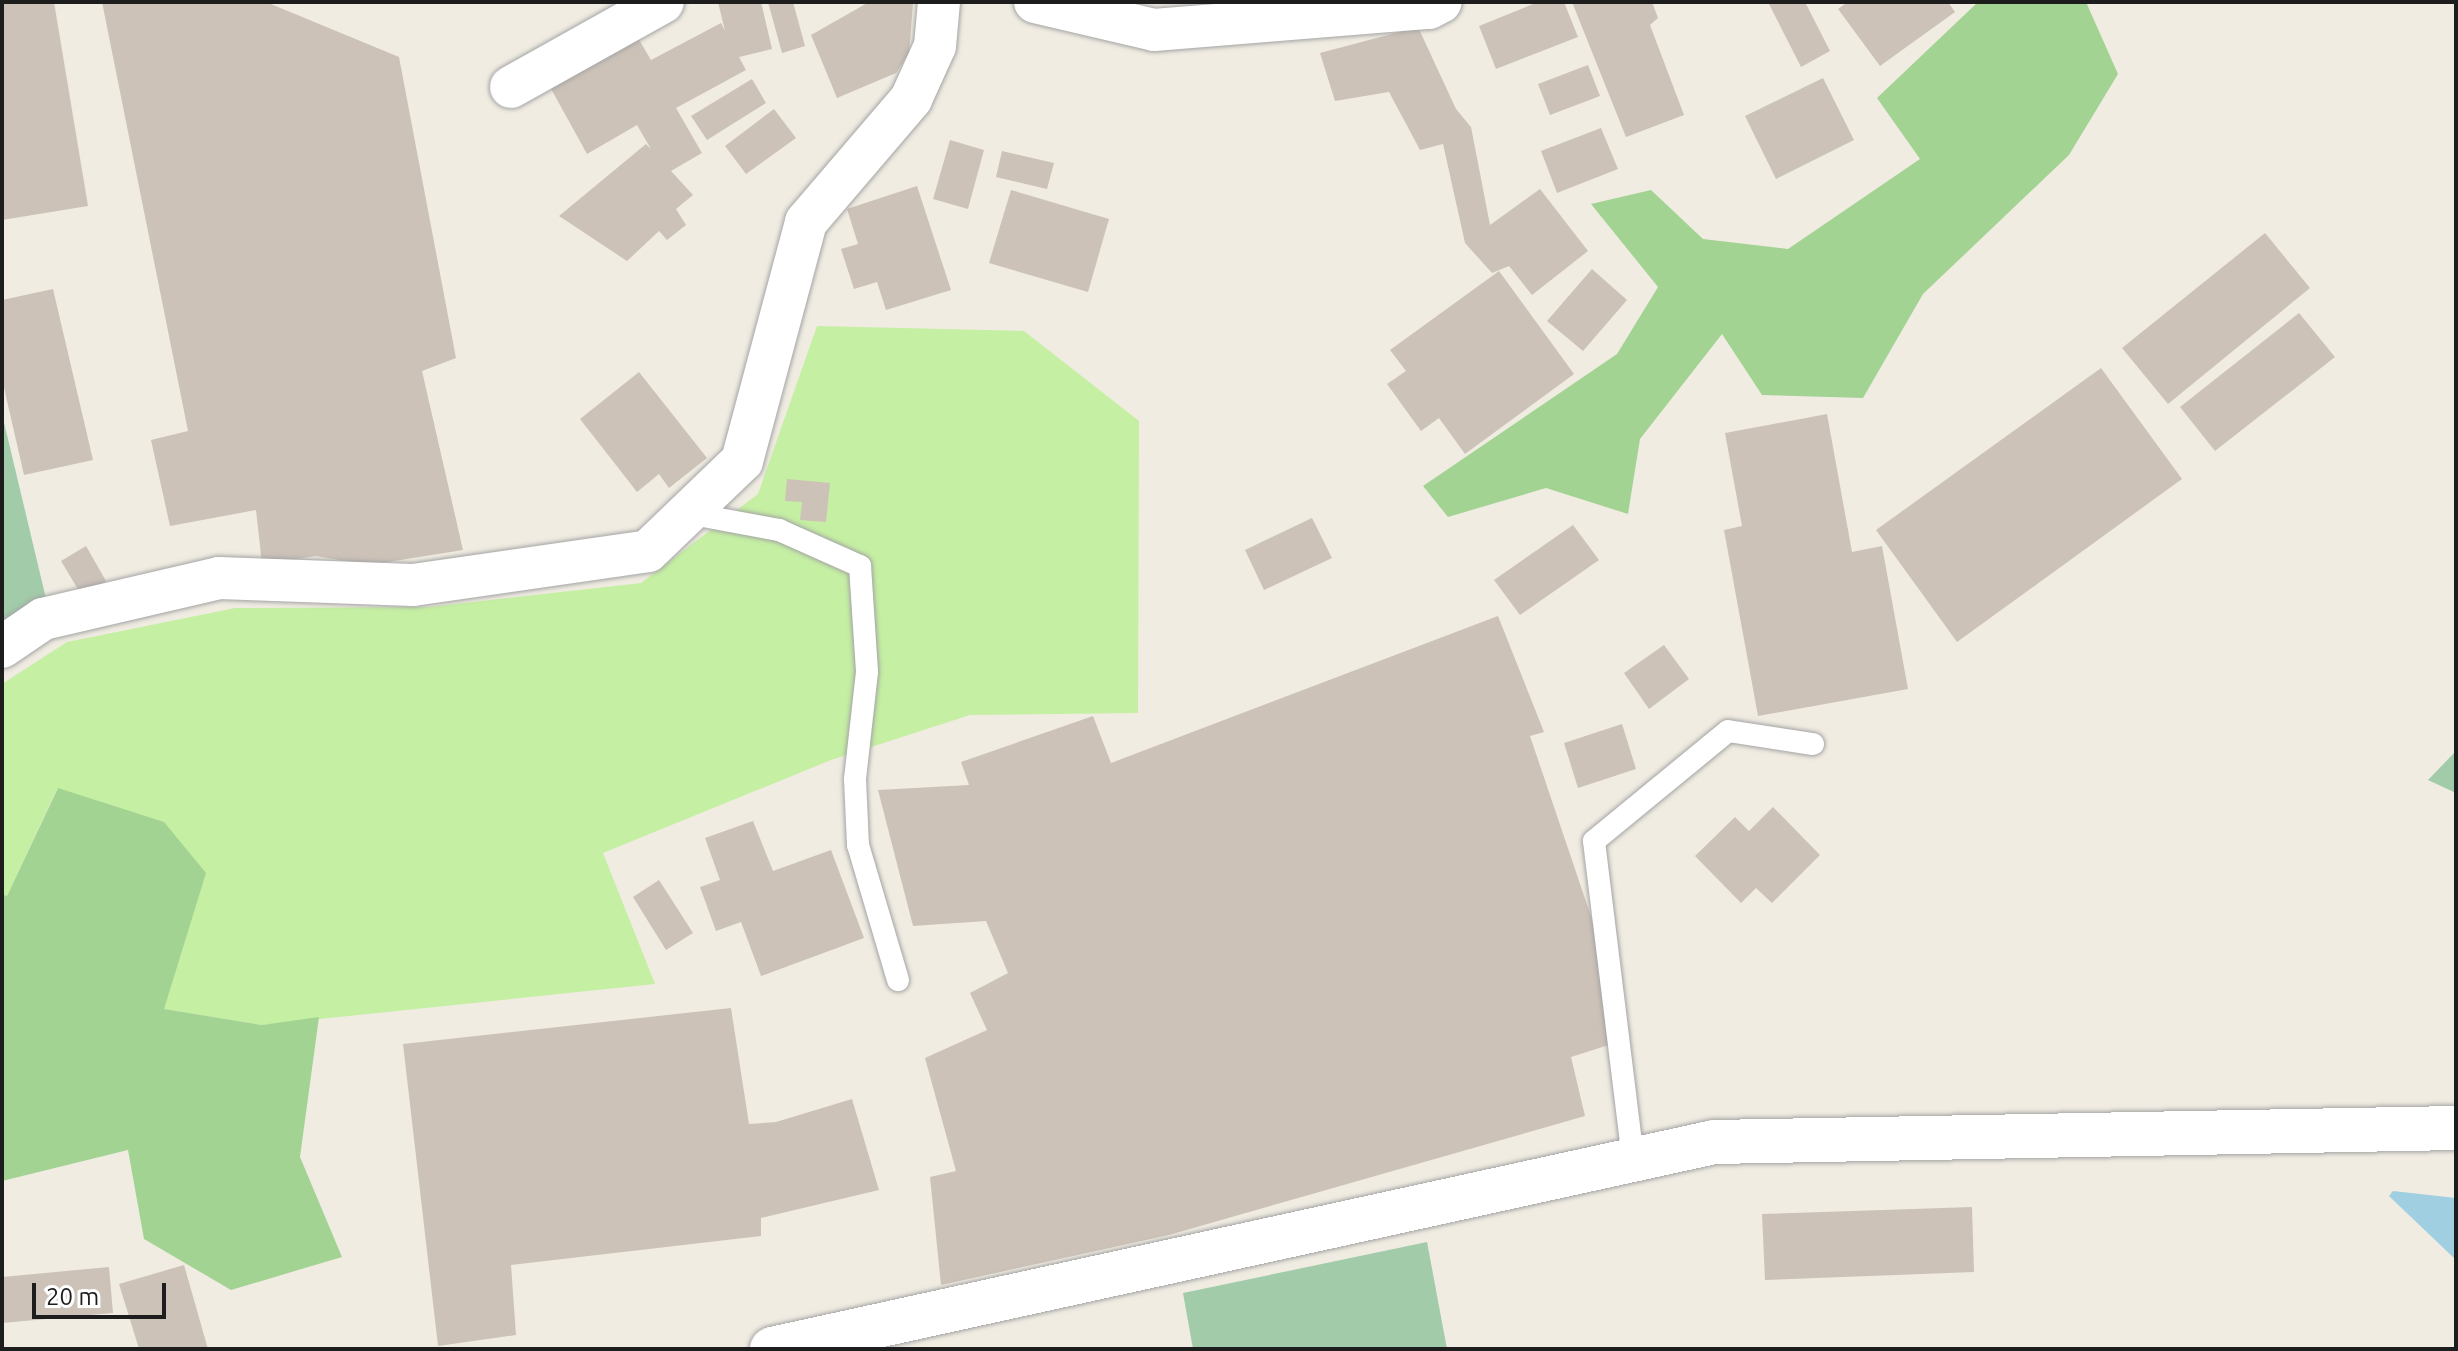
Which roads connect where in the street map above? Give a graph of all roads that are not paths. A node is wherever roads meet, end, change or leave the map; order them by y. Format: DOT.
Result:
graph roads {
  1 [pos="663,2"];
  2 [pos="939,2"];
  3 [pos="1035,2"];
  4 [pos="1441,2"];
  5 [pos="511,87"];
  6 [pos="687,513"];
  7 [pos="2,647"];
  8 [pos="1813,744"];
  9 [pos="898,980"];
  10 [pos="2456,1128"];
  11 [pos="1633,1159"];
  12 [pos="772,1349"];
  1 -- 5 [label="street"];
  2 -- 6 [label="street"];
  3 -- 4 [label="street"];
  6 -- 7 [label="street"];
  6 -- 9 [label="lane"];
  8 -- 11 [label="lane"];
  10 -- 11 [label="street"];
  11 -- 12 [label="street"];
}
